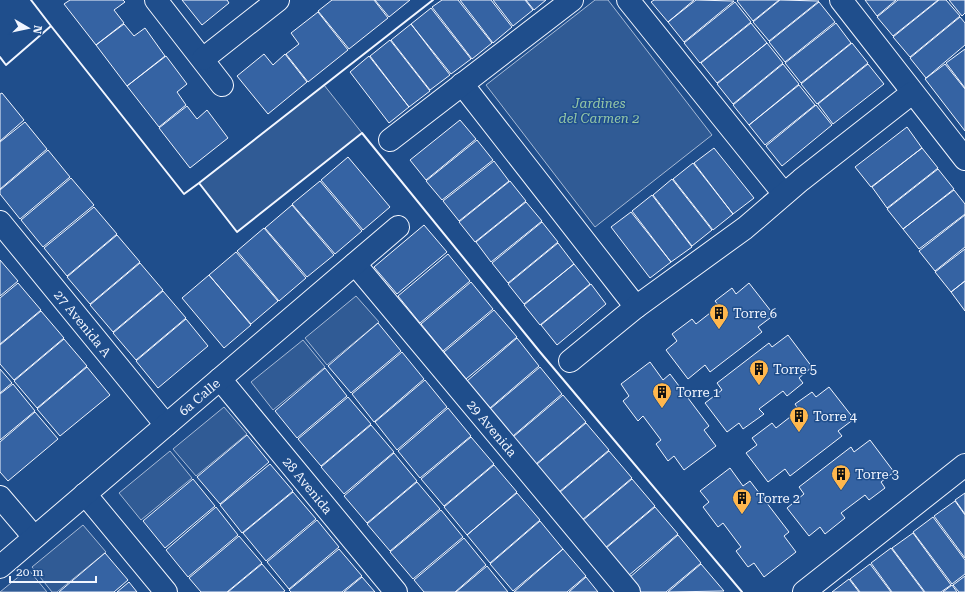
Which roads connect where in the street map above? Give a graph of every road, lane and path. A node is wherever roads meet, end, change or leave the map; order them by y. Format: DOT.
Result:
graph roads {
  1 [pos="156,0"];
  2 [pos="278,0"];
  3 [pos="572,0"];
  4 [pos="628,0"];
  5 [pos="840,0"];
  6 [pos="203,59"];
  7 [pos="462,84"];
  8 [pos="222,85"];
  9 [pos="912,93"];
  10 [pos="390,140"];
  11 [pos="963,154"];
  12 [pos="784,194"];
  13 [pos="0,222"];
  14 [pos="398,227"];
  15 [pos="355,264"];
  16 [pos="636,307"];
  17 [pos="570,361"];
  18 [pos="220,379"];
  19 [pos="166,425"];
  20 [pos="965,465"];
  21 [pos="85,494"];
  22 [pos="0,497"];
  23 [pos="34,537"];
  24 [pos="0,567"];
  25 [pos="166,592"];
  26 [pos="396,592"];
  27 [pos="630,592"];
  28 [pos="804,592"];
  1 -- 6 [label="street"];
  2 -- 6 [label="street"];
  3 -- 7 [label="street"];
  4 -- 12 [label="street"];
  5 -- 9 [label="street"];
  6 -- 8 [label="street"];
  7 -- 10 [label="street"];
  7 -- 16 [label="street"];
  9 -- 11 [label="street"];
  9 -- 12 [label="street"];
  12 -- 16 [label="street"];
  13 -- 19 [label="street, 27 Avenida A"];
  14 -- 15 [label="street, 6a Calle"];
  15 -- 18 [label="street, 6a Calle"];
  15 -- 27 [label="street, 29 Avenida"];
  16 -- 17 [label="street"];
  18 -- 19 [label="street, 6a Calle"];
  18 -- 26 [label="street, 28 Avenida"];
  19 -- 21 [label="street, 6a Calle"];
  20 -- 28 [label="street"];
  21 -- 23 [label="street, 6a Calle"];
  21 -- 25 [label="street"];
  22 -- 23 [label="street"];
  23 -- 24 [label="street, 6a Calle"];
}
